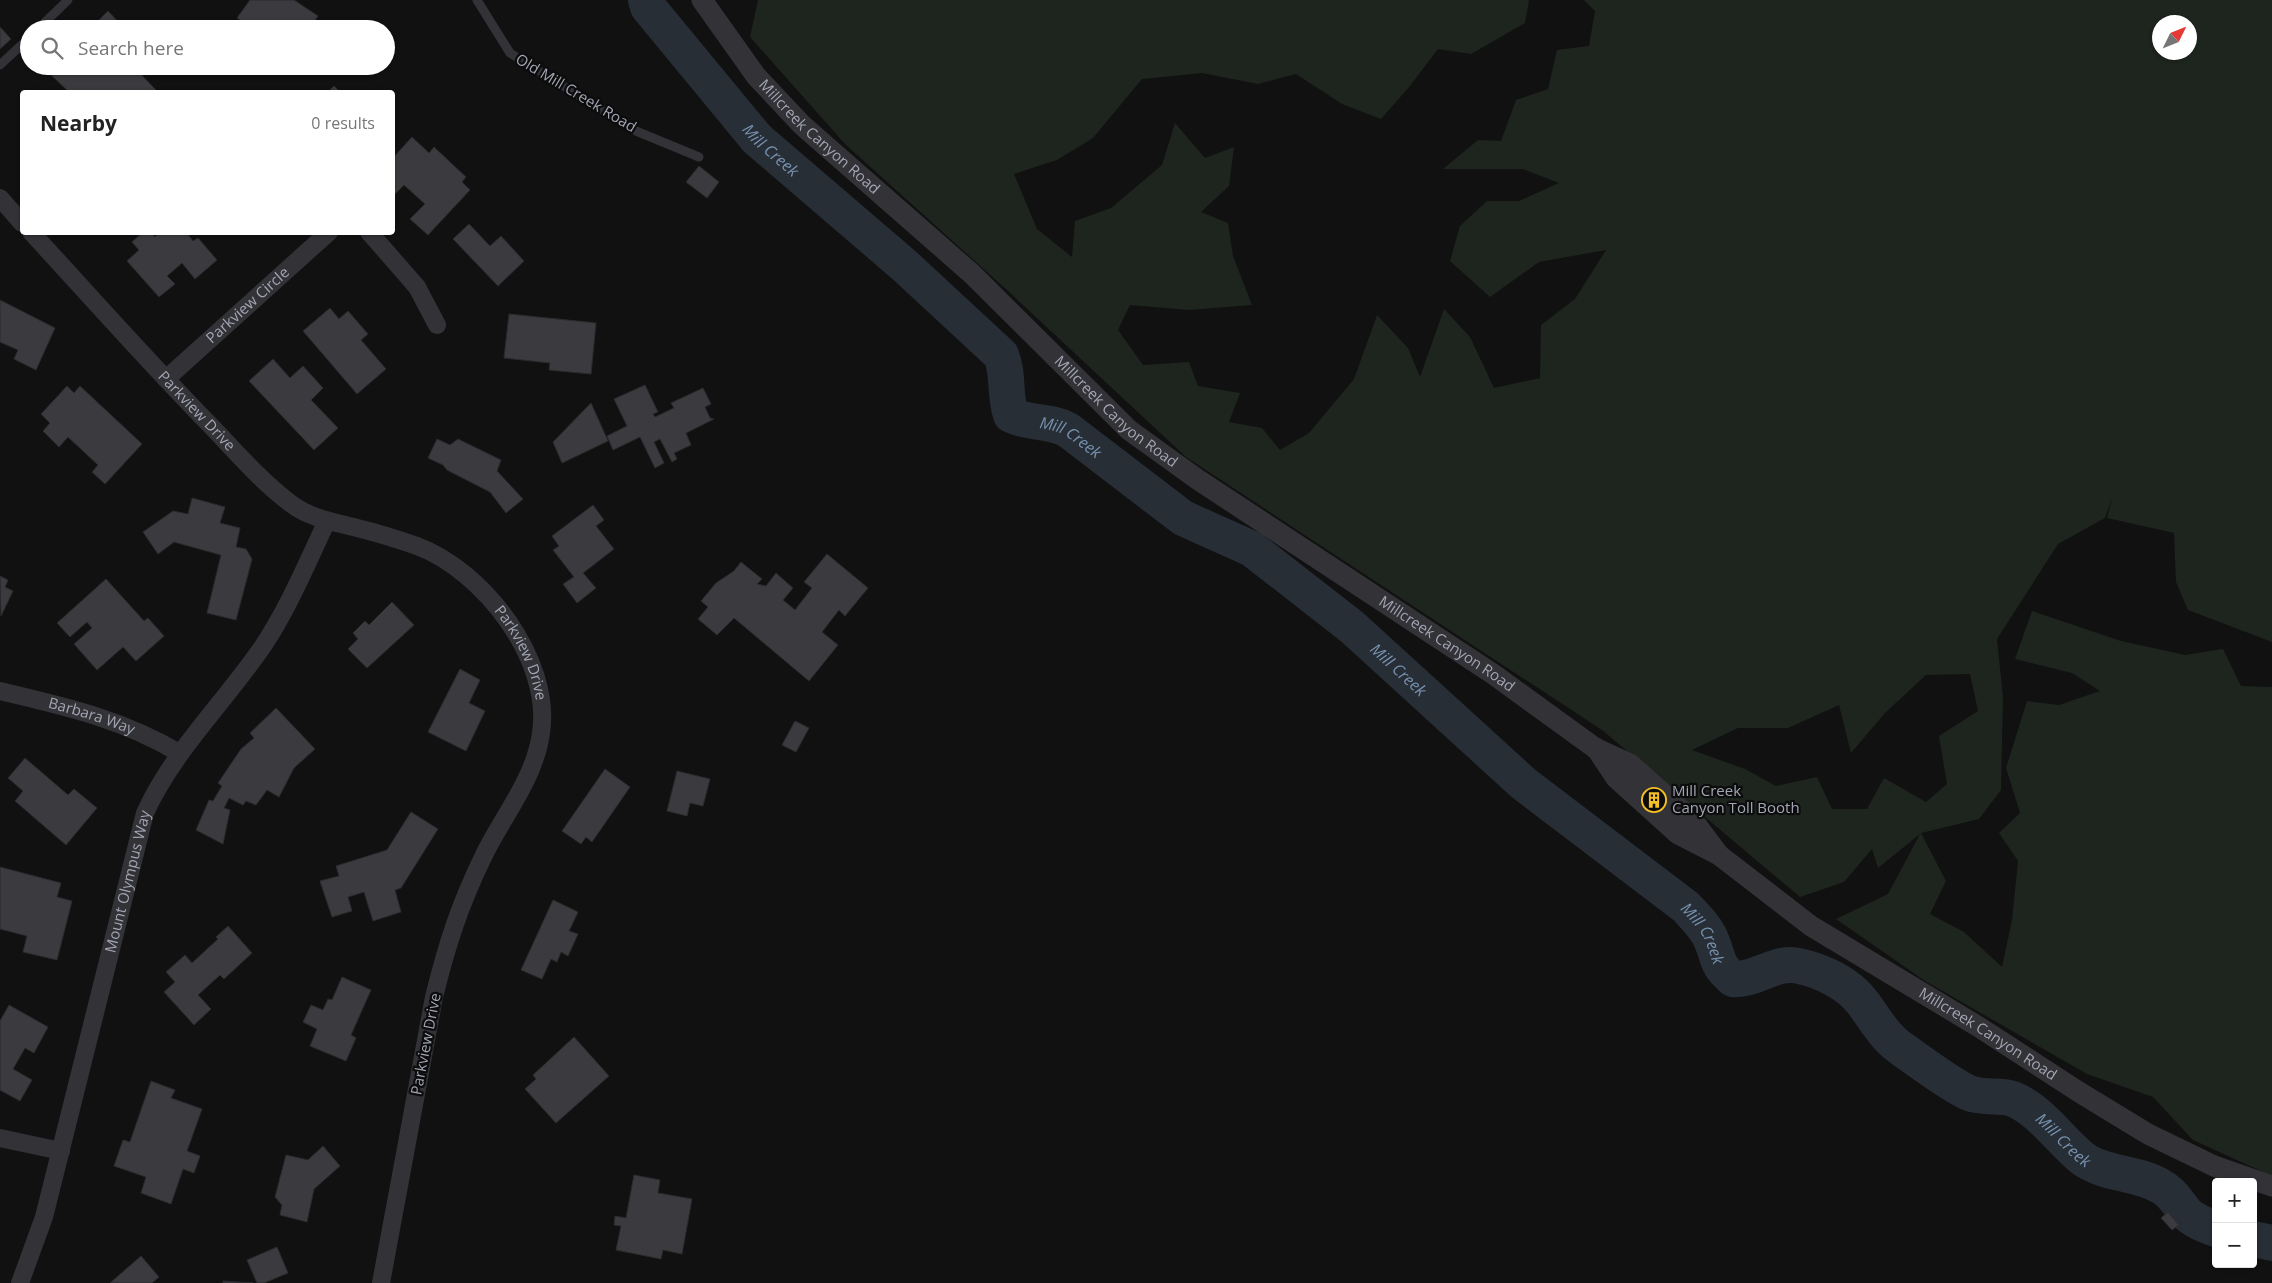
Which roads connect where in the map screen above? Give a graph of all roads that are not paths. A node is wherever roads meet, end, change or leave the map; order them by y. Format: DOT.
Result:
graph roads {
  1 [pos="68,0"];
  2 [pos="477,0"];
  3 [pos="702,0"];
  4 [pos="47,20"];
  5 [pos="20,46"];
  6 [pos="0,65"];
  7 [pos="699,157"];
  8 [pos="0,198"];
  9 [pos="20,221"];
  10 [pos="34,235"];
  11 [pos="327,235"];
  12 [pos="372,235"];
  13 [pos="437,326"];
  14 [pos="166,379"];
  15 [pos="327,521"];
  16 [pos="0,691"];
  17 [pos="179,753"];
  18 [pos="0,1138"];
  19 [pos="61,1151"];
  20 [pos="2272,1186"];
  21 [pos="20,1283"];
  22 [pos="382,1283"];
  1 -- 4 [label="lane"];
  2 -- 7 [label="lane, Old Mill Creek Road"];
  3 -- 20 [label="street, Millcreek Canyon Road"];
  5 -- 6 [label="lane"];
  8 -- 9 [label="street"];
  10 -- 14 [label="street, Parkview Drive"];
  11 -- 14 [label="street, Parkview Circle"];
  12 -- 13 [label="street"];
  14 -- 15 [label="street, Parkview Drive"];
  15 -- 17 [label="street, Mount Olympus Way"];
  15 -- 22 [label="street, Parkview Drive"];
  16 -- 17 [label="street, Barbara Way"];
  17 -- 19 [label="street, Mount Olympus Way"];
  18 -- 19 [label="street"];
  19 -- 21 [label="street, Mount Olympus Way"];
}
